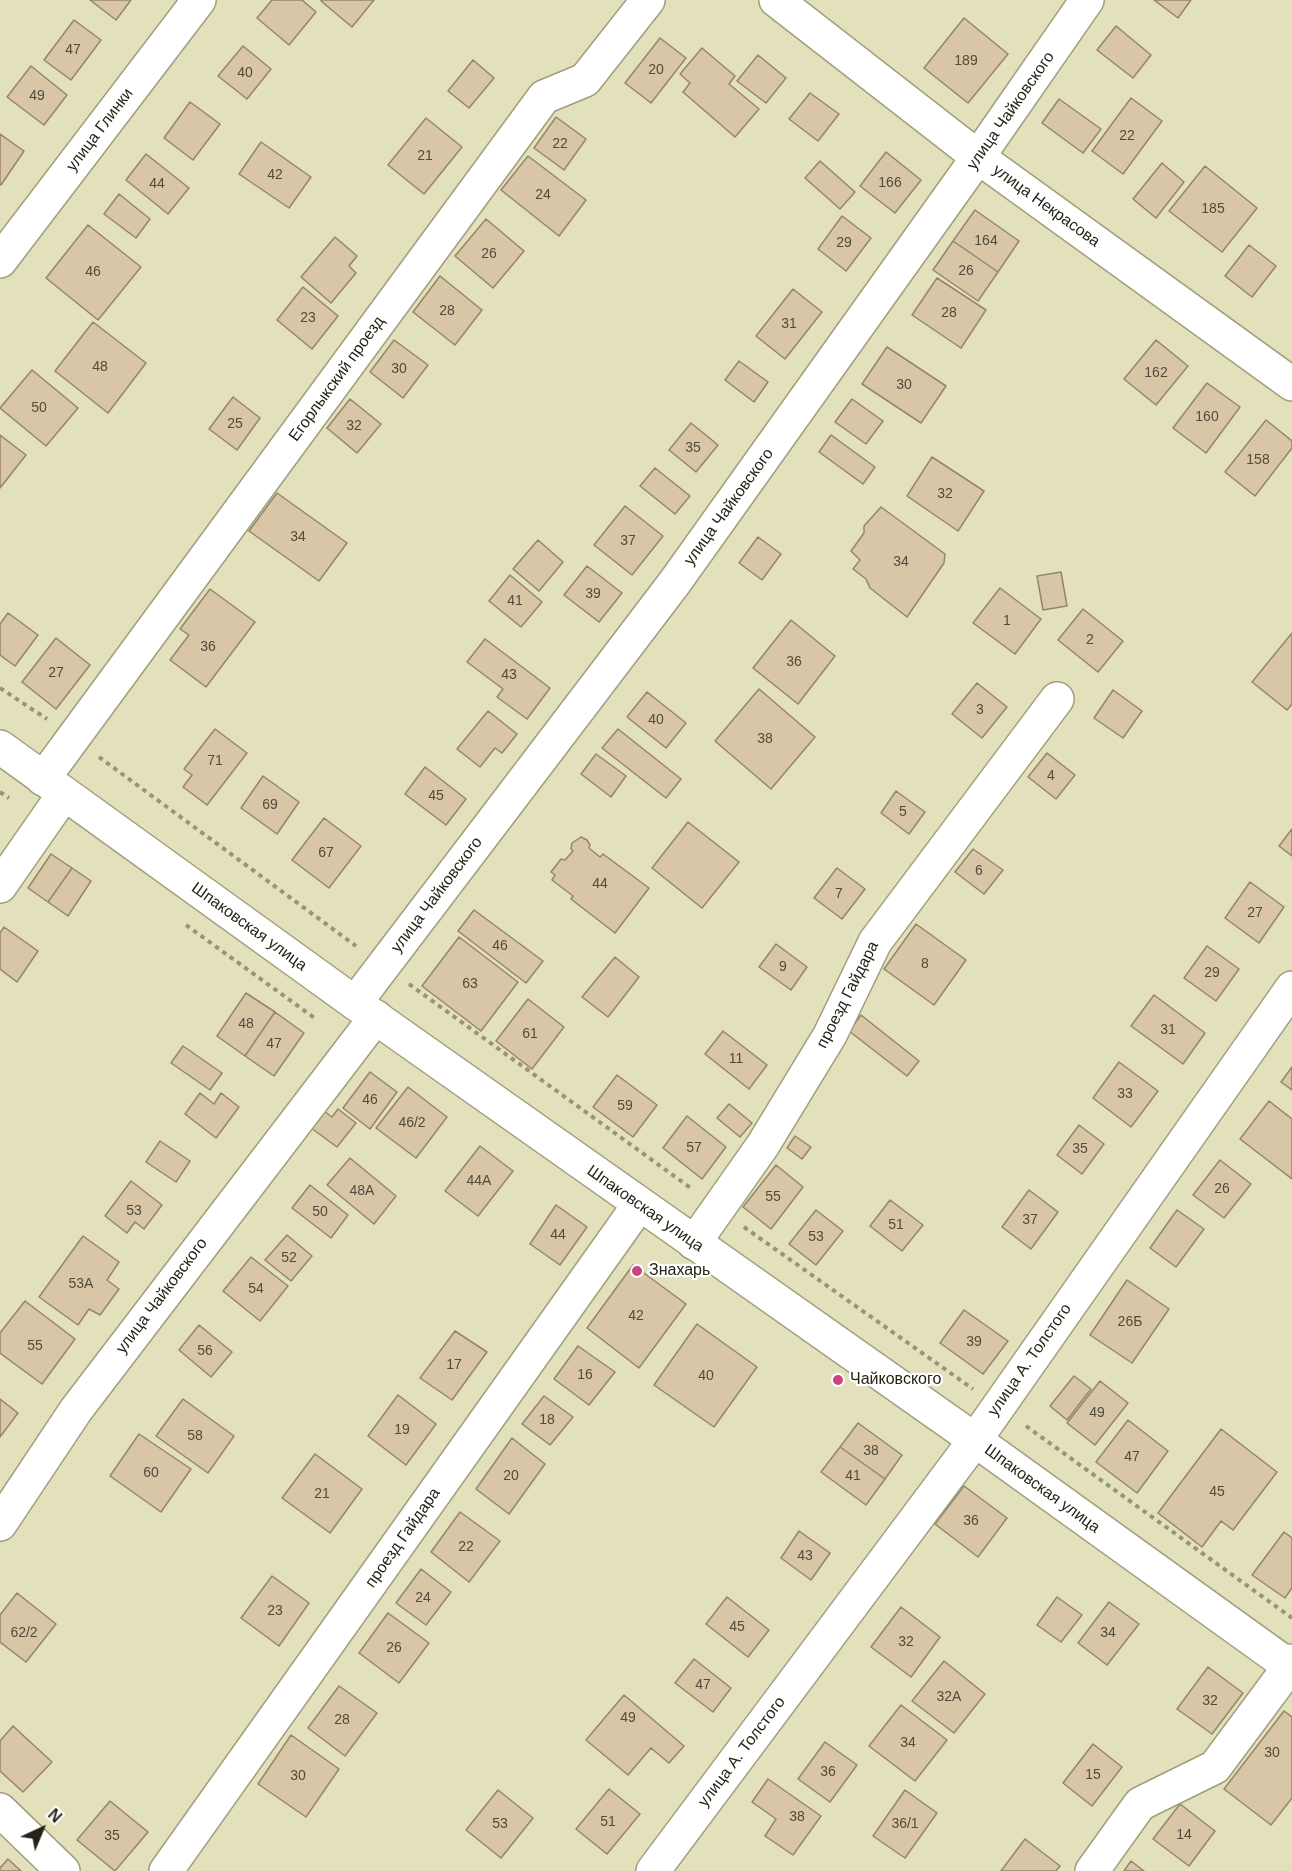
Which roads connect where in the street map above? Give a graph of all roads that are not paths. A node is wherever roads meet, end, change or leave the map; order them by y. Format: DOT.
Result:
graph roads {
  1 [pos="199,0"];
  2 [pos="648,0"];
  3 [pos="776,0"];
  4 [pos="1088,0"];
  5 [pos="978,158"];
  6 [pos="0,261"];
  7 [pos="1292,384"];
  8 [pos="1057,699"];
  9 [pos="0,747"];
  10 [pos="53,787"];
  11 [pos="0,886"];
  12 [pos="1292,988"];
  13 [pos="365,1010"];
  14 [pos="639,1205"];
  15 [pos="694,1243"];
  16 [pos="975,1440"];
  17 [pos="0,1524"];
  18 [pos="1291,1665"];
  19 [pos="0,1810"];
  20 [pos="63,1871"];
  21 [pos="166,1871"];
  22 [pos="653,1871"];
  23 [pos="1092,1871"];
  1 -- 6 [label="street, улица Глинки"];
  2 -- 10 [label="street, Егорлыкский проезд"];
  3 -- 5 [label="street, улица Некрасова"];
  4 -- 5 [label="street, улица Чайковского"];
  5 -- 7 [label="street, улица Некрасова"];
  5 -- 13 [label="street, улица Чайковского"];
  8 -- 15 [label="street, проезд Гайдара"];
  9 -- 10 [label="street, Шпаковская улица"];
  10 -- 11 [label="street, Егорлыкский проезд"];
  10 -- 13 [label="street, Шпаковская улица"];
  12 -- 16 [label="street, улица А. Толстого"];
  13 -- 14 [label="street, Шпаковская улица"];
  13 -- 17 [label="street, улица Чайковского"];
  14 -- 15 [label="street, Шпаковская улица"];
  14 -- 21 [label="street, проезд Гайдара"];
  15 -- 16 [label="street, Шпаковская улица"];
  16 -- 18 [label="street, Шпаковская улица"];
  16 -- 22 [label="street, улица А. Толстого"];
  18 -- 23 [label="street"];
  19 -- 20 [label="street"];
}
